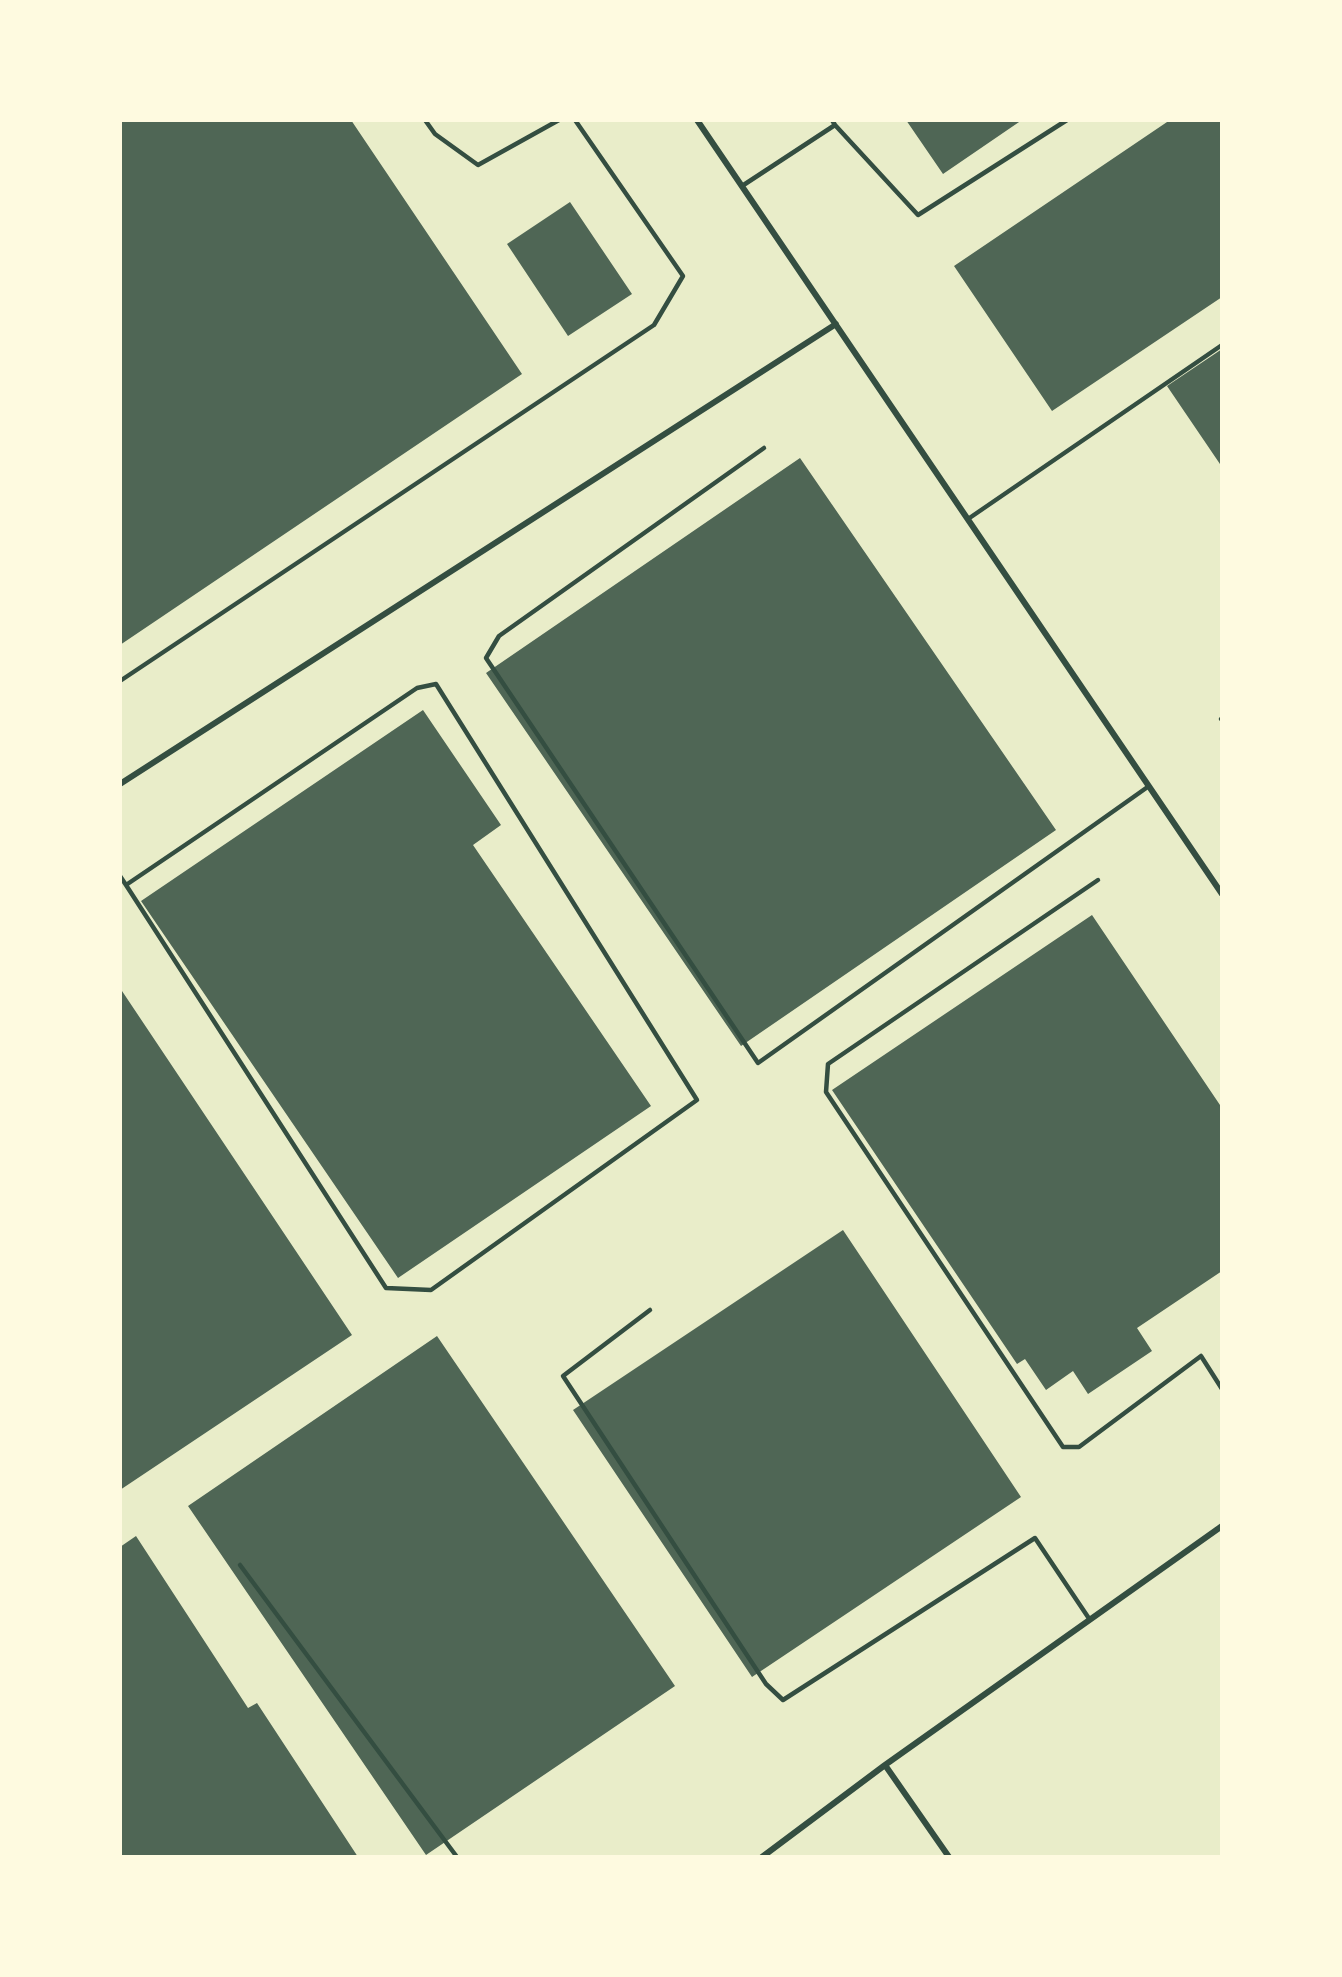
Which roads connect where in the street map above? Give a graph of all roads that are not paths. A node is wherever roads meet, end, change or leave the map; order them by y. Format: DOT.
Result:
graph roads {
  1 [pos="426,120"];
  2 [pos="559,120"];
  3 [pos="575,120"];
  4 [pos="697,120"];
  5 [pos="1067,120"];
  6 [pos="833,123"];
  7 [pos="742,186"];
  8 [pos="836,324"];
  9 [pos="1222,345"];
  10 [pos="764,448"];
  11 [pos="968,519"];
  12 [pos="120,681"];
  13 [pos="120,784"];
  14 [pos="1149,786"];
  15 [pos="120,876"];
  16 [pos="1098,880"];
  17 [pos="126,885"];
  18 [pos="1222,894"];
  19 [pos="650,1310"];
  20 [pos="1222,1389"];
  21 [pos="1222,1526"];
  22 [pos="240,1564"];
  23 [pos="1089,1620"];
  24 [pos="885,1765"];
  25 [pos="457,1857"];
  26 [pos="762,1857"];
  27 [pos="949,1857"];
  1 -- 2 [label="lane"];
  3 -- 12 [label="lane"];
  4 -- 7 [label="street"];
  5 -- 6 [label="lane"];
  6 -- 7 [label="lane"];
  7 -- 8 [label="street"];
  8 -- 11 [label="street"];
  8 -- 13 [label="street"];
  9 -- 11 [label="lane"];
  10 -- 14 [label="lane"];
  11 -- 14 [label="street"];
  14 -- 18 [label="street"];
  15 -- 17 [label="lane"];
  16 -- 20 [label="lane"];
  17 -- 17 [label="lane"];
  19 -- 23 [label="lane"];
  21 -- 23 [label="street"];
  22 -- 25 [label="lane"];
  23 -- 24 [label="street"];
  24 -- 26 [label="street"];
  24 -- 27 [label="street"];
}
